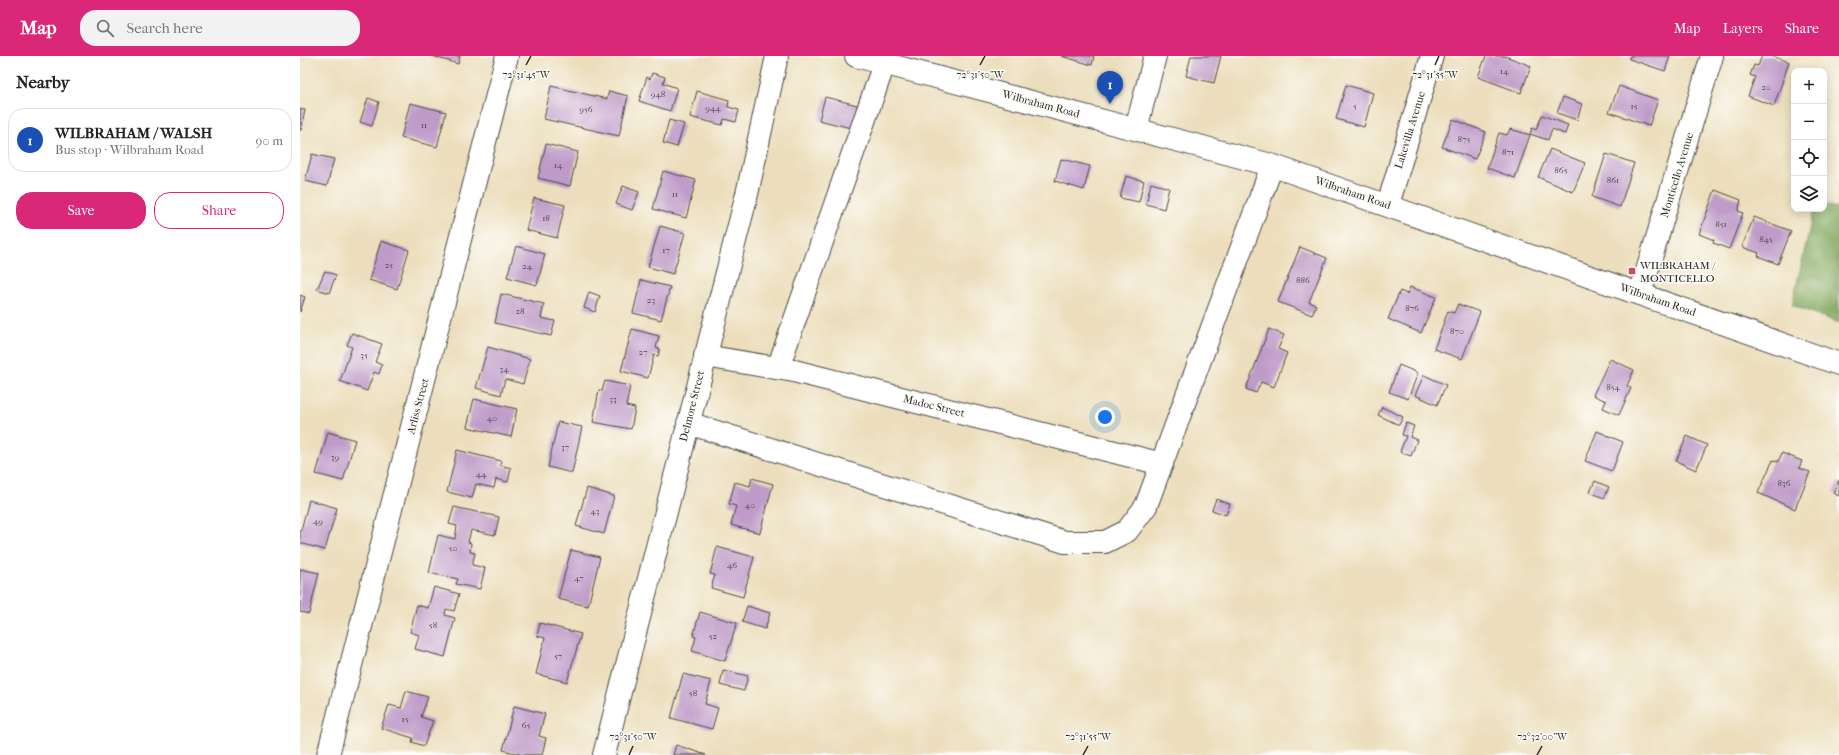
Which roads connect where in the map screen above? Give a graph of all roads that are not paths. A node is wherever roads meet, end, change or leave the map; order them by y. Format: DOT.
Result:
graph roads {
  1 [pos="508,56"];
  2 [pos="777,56"];
  3 [pos="856,56"];
  4 [pos="1155,56"];
  5 [pos="1432,56"];
  6 [pos="1712,56"];
  7 [pos="884,64"];
  8 [pos="1136,129"];
  9 [pos="1272,166"];
  10 [pos="1388,205"];
  11 [pos="1640,294"];
  12 [pos="705,356"];
  13 [pos="1839,364"];
  14 [pos="778,368"];
  15 [pos="688,423"];
  16 [pos="1162,464"];
  17 [pos="328,755"];
  18 [pos="604,755"];
  1 -- 17 [label="street, Arliss Street"];
  2 -- 12 [label="street, Delmore Street"];
  3 -- 7 [label="street, Wilbraham Road"];
  4 -- 8 [label="street"];
  5 -- 10 [label="street, Lakevilla Avenue"];
  6 -- 11 [label="street, Monticello Avenue"];
  7 -- 8 [label="street, Wilbraham Road"];
  7 -- 14 [label="street"];
  8 -- 9 [label="street, Wilbraham Road"];
  9 -- 10 [label="street, Wilbraham Road"];
  9 -- 16 [label="street"];
  10 -- 11 [label="street, Wilbraham Road"];
  11 -- 13 [label="street, Wilbraham Road"];
  12 -- 14 [label="street, Madoc Street"];
  12 -- 15 [label="street, Delmore Street"];
  14 -- 16 [label="street, Madoc Street"];
  15 -- 16 [label="street"];
  15 -- 18 [label="street, Delmore Street"];
}
